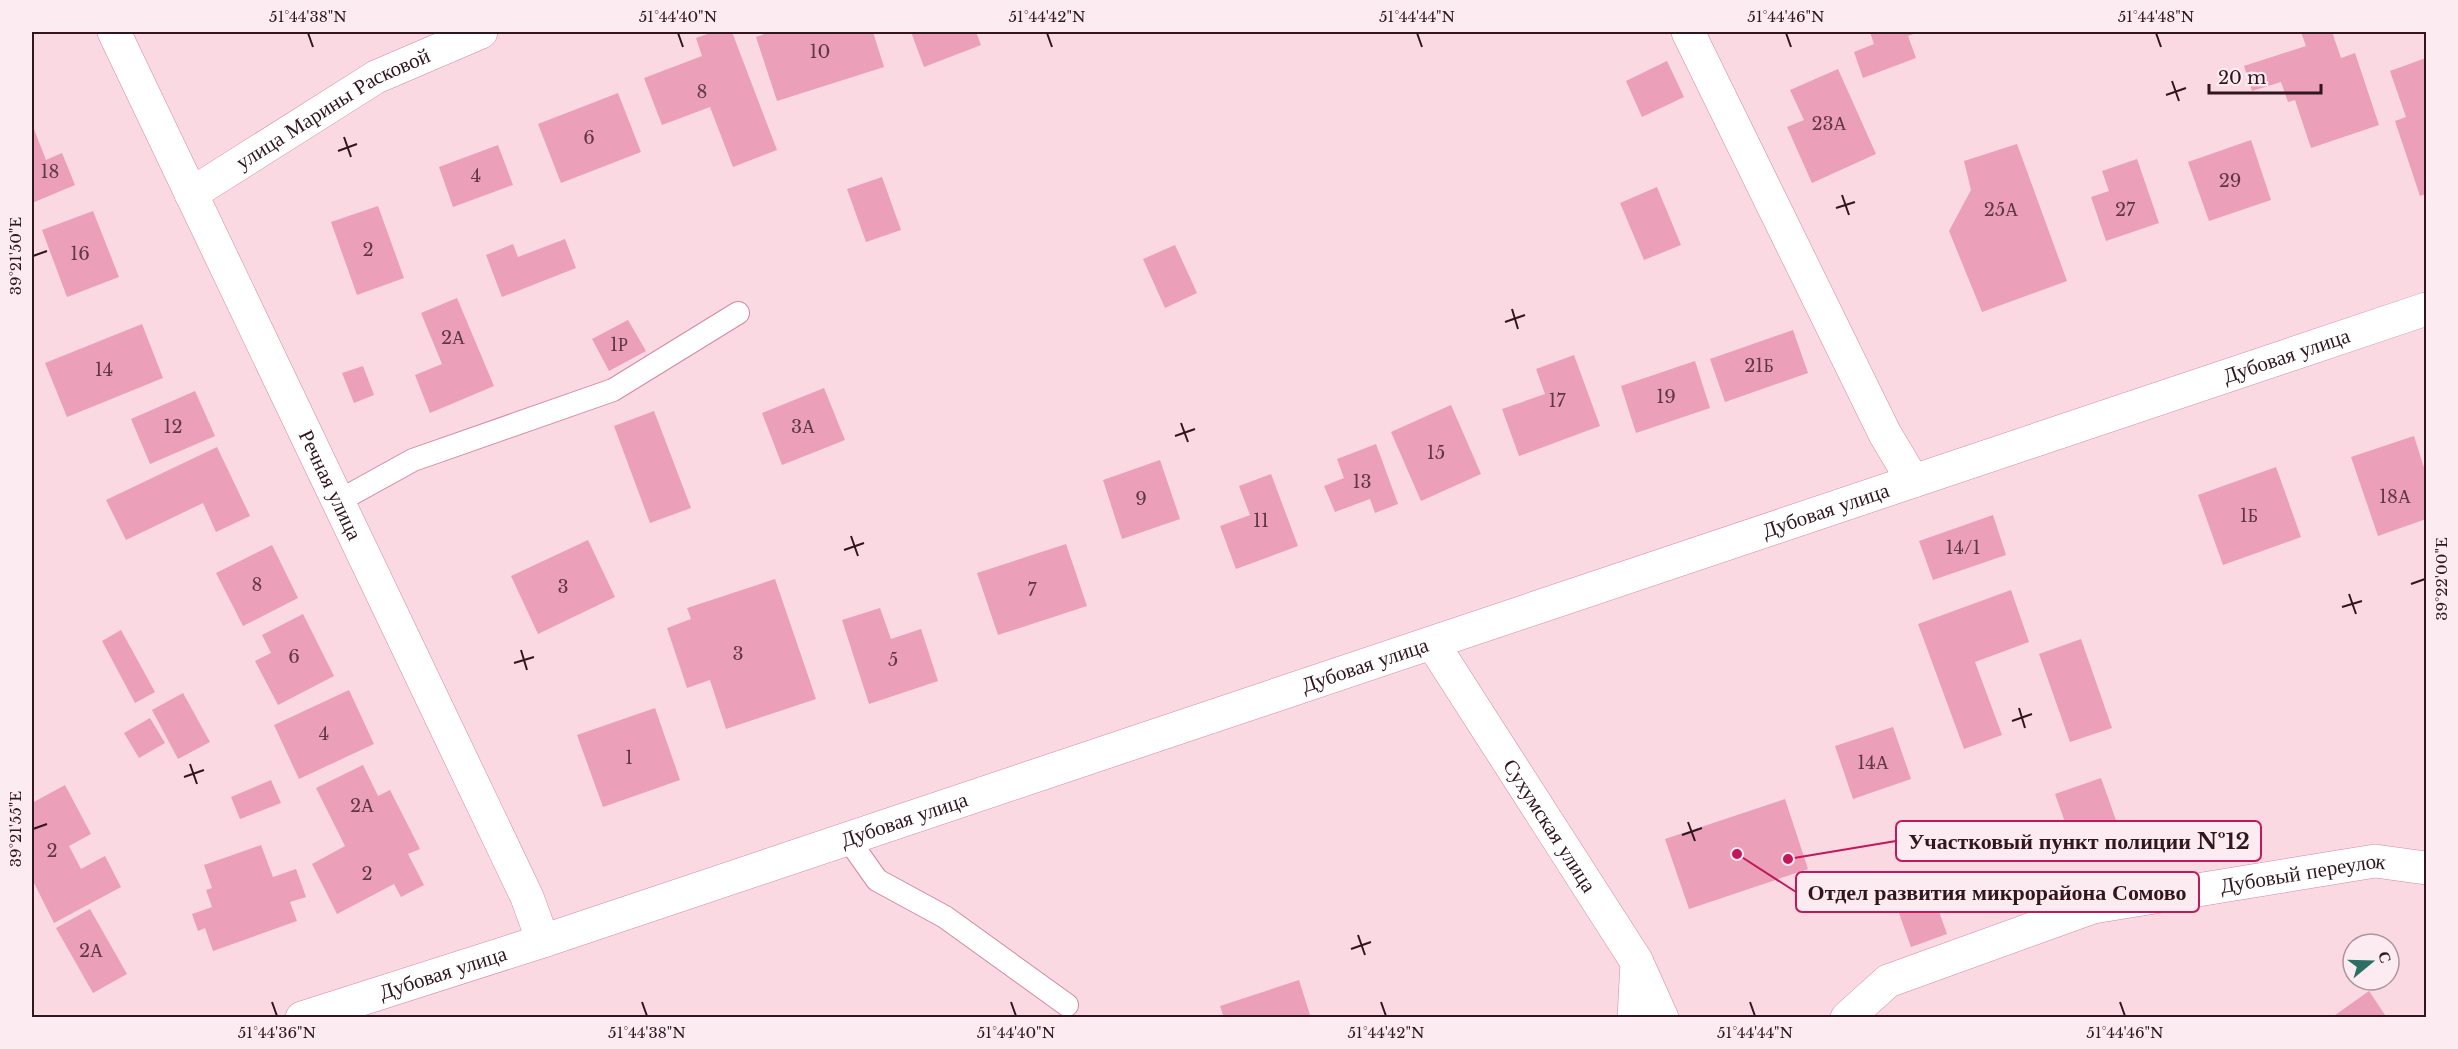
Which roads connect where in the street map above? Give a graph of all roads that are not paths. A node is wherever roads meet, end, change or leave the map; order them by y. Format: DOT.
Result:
graph roads {
  1 [pos="114,32"];
  2 [pos="481,32"];
  3 [pos="1688,32"];
  4 [pos="191,194"];
  5 [pos="2427,309"];
  6 [pos="738,313"];
  7 [pos="1913,481"];
  8 [pos="337,501"];
  9 [pos="1433,644"];
  10 [pos="848,839"];
  11 [pos="2427,868"];
  12 [pos="543,941"];
  13 [pos="1636,962"];
  14 [pos="1067,1005"];
  15 [pos="302,1017"];
  16 [pos="1634,1017"];
  17 [pos="1662,1017"];
  18 [pos="1847,1017"];
  1 -- 4 [label="street, Речная улица"];
  2 -- 4 [label="street, улица Марины Расковой"];
  3 -- 7 [label="street"];
  4 -- 8 [label="street, Речная улица"];
  5 -- 7 [label="street, Дубовая улица"];
  6 -- 8 [label="lane"];
  7 -- 9 [label="street, Дубовая улица"];
  8 -- 12 [label="street, Речная улица"];
  9 -- 10 [label="street, Дубовая улица"];
  9 -- 13 [label="street, Сухумская улица"];
  10 -- 12 [label="street, Дубовая улица"];
  10 -- 14 [label="lane"];
  11 -- 18 [label="street, Дубовый переулок"];
  12 -- 15 [label="street, Дубовая улица"];
  13 -- 16 [label="street"];
  13 -- 17 [label="street"];
}
